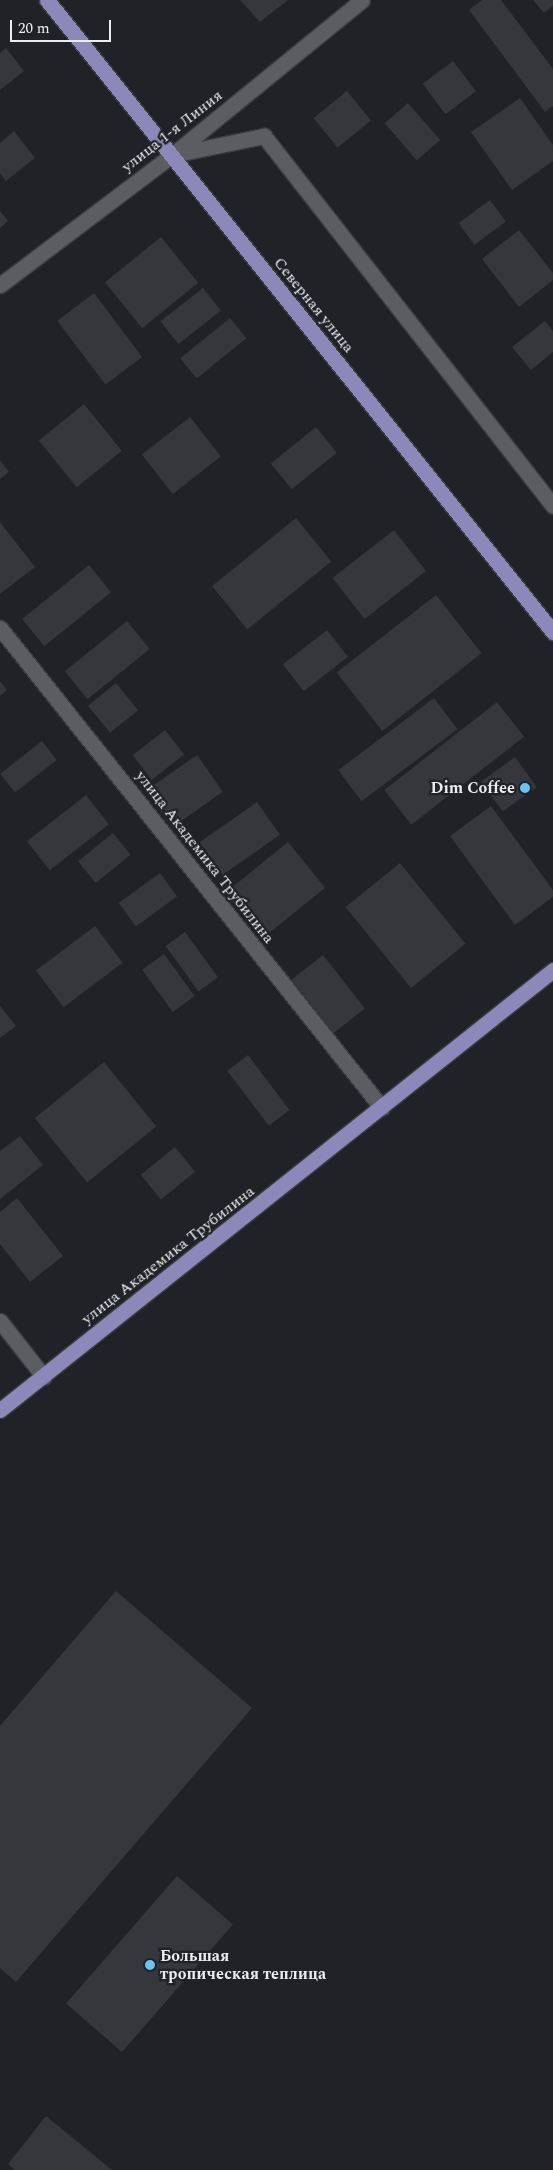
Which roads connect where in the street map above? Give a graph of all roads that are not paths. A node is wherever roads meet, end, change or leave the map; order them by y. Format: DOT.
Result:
graph roads {
  1 [pos="47,0"];
  2 [pos="362,0"];
  3 [pos="172,155"];
  4 [pos="0,286"];
  5 [pos="553,506"];
  6 [pos="0,628"];
  7 [pos="553,632"];
  8 [pos="553,970"];
  9 [pos="382,1108"];
  10 [pos="0,1321"];
  11 [pos="44,1376"];
  12 [pos="0,1410"];
  1 -- 3 [label="main road, Северная улица"];
  2 -- 3 [label="street, улица 1-я Линия"];
  3 -- 4 [label="street, улица 1-я Линия"];
  3 -- 5 [label="street"];
  3 -- 7 [label="main road, Северная улица"];
  6 -- 9 [label="street, улица Академика Трубилина"];
  8 -- 9 [label="main road, улица Академика Трубилина"];
  9 -- 11 [label="main road, улица Академика Трубилина"];
  10 -- 11 [label="street"];
  11 -- 12 [label="main road, улица Академика Трубилина"];
}
